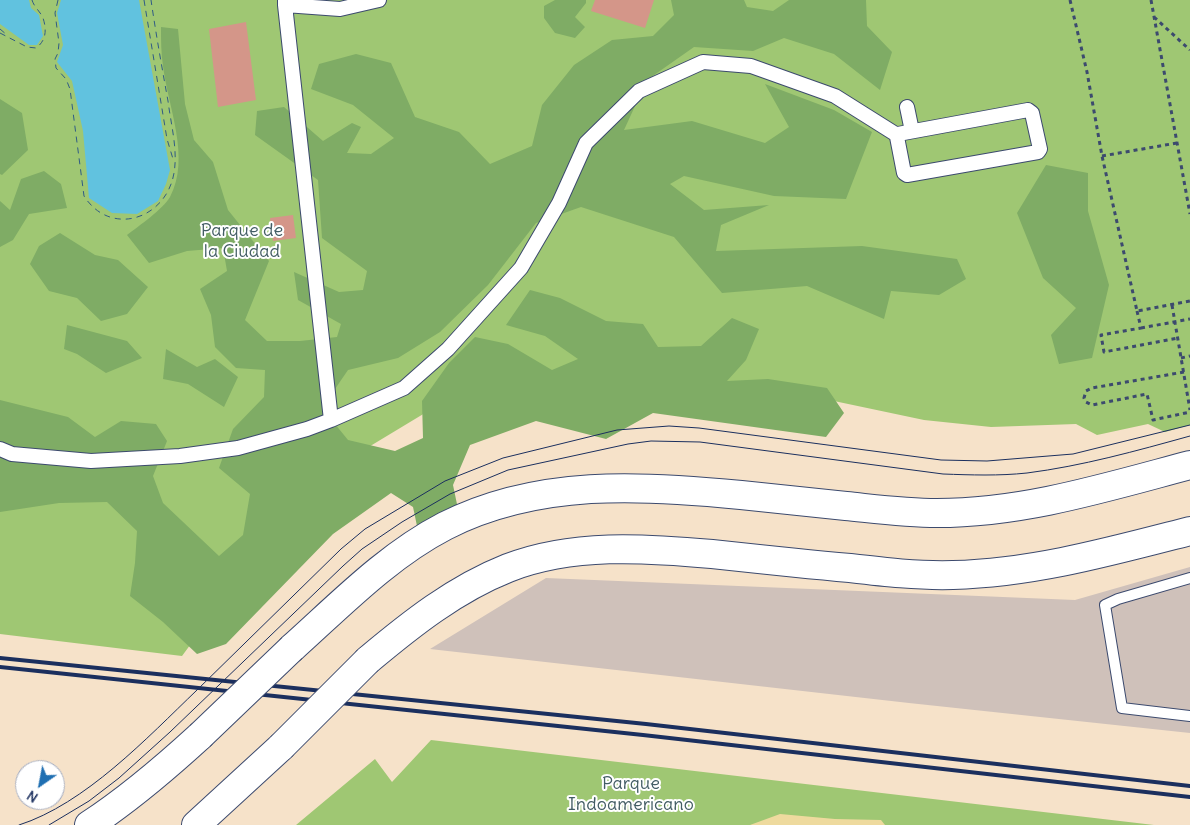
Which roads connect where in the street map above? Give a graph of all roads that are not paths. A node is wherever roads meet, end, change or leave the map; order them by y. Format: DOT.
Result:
graph roads {
  1 [pos="380,0"];
  2 [pos="285,2"];
  3 [pos="907,107"];
  4 [pos="912,131"];
  5 [pos="897,135"];
  6 [pos="331,420"];
  7 [pos="0,449"];
  8 [pos="1190,465"];
  9 [pos="1190,532"];
  10 [pos="1190,578"];
  11 [pos="1190,716"];
  12 [pos="89,825"];
  13 [pos="196,825"];
  1 -- 2 [label="street"];
  2 -- 6 [label="street"];
  3 -- 4 [label="street"];
  4 -- 5 [label="street"];
  4 -- 5 [label="street"];
  5 -- 6 [label="street"];
  6 -- 7 [label="street"];
  8 -- 12 [label="main road, bridge"];
  9 -- 13 [label="main road, bridge"];
  10 -- 11 [label="lane"];
}
